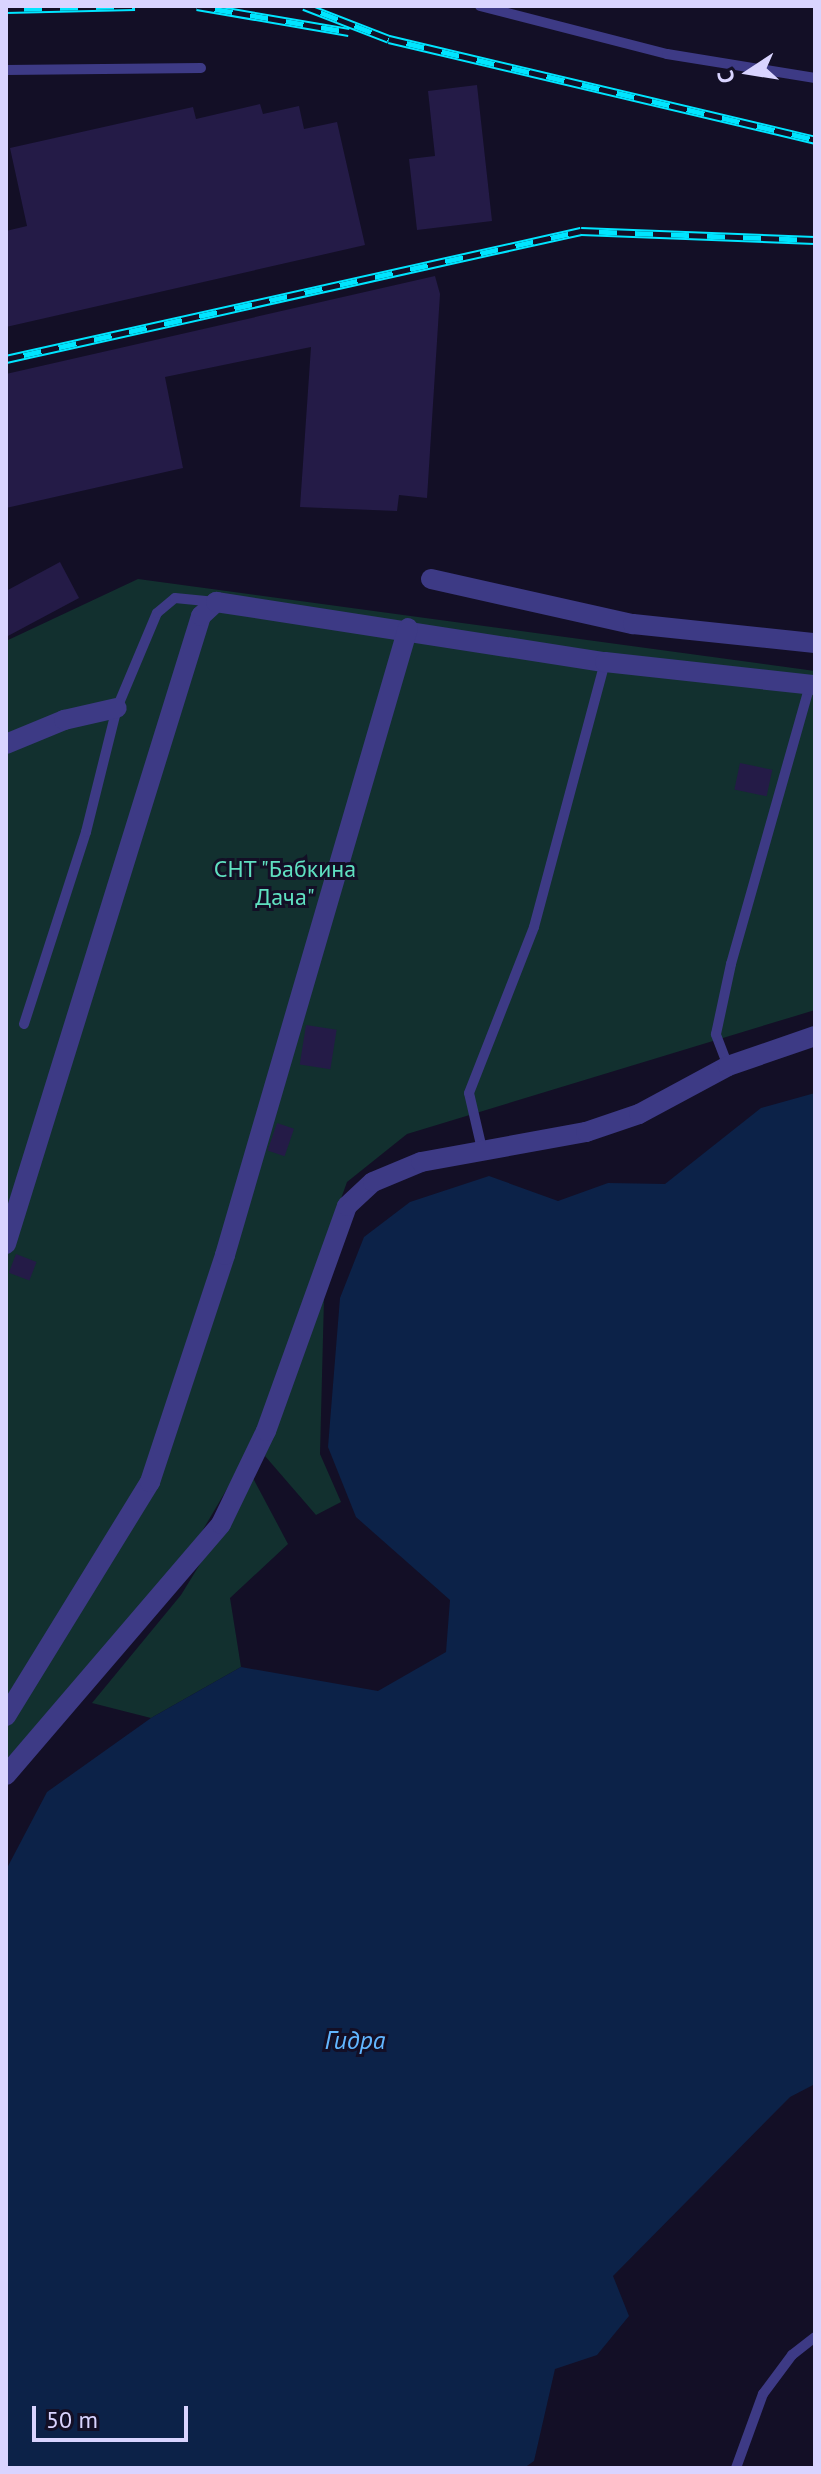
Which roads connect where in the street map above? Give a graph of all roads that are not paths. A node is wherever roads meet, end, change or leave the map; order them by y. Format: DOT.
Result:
graph roads {
  1 [pos="480,6"];
  2 [pos="201,68"];
  3 [pos="6,70"];
  4 [pos="815,78"];
  5 [pos="431,579"];
  6 [pos="216,602"];
  7 [pos="408,628"];
  8 [pos="815,643"];
  9 [pos="605,662"];
  10 [pos="813,684"];
  11 [pos="117,708"];
  12 [pos="6,744"];
  13 [pos="24,1024"];
  14 [pos="815,1036"];
  15 [pos="728,1066"];
  16 [pos="482,1149"];
  17 [pos="10,1220"];
  18 [pos="6,1244"];
  19 [pos="6,1716"];
  20 [pos="6,1775"];
  21 [pos="815,2337"];
  22 [pos="736,2468"];
  1 -- 4 [label="lane"];
  2 -- 3 [label="lane"];
  5 -- 8 [label="street"];
  6 -- 7 [label="street"];
  6 -- 11 [label="lane"];
  6 -- 17 [label="street"];
  7 -- 9 [label="street"];
  7 -- 19 [label="street"];
  9 -- 10 [label="street"];
  9 -- 16 [label="lane"];
  10 -- 15 [label="lane"];
  11 -- 12 [label="street"];
  11 -- 13 [label="lane"];
  14 -- 15 [label="street"];
  15 -- 16 [label="street"];
  16 -- 20 [label="street"];
  17 -- 18 [label="street"];
  21 -- 22 [label="lane"];
}
